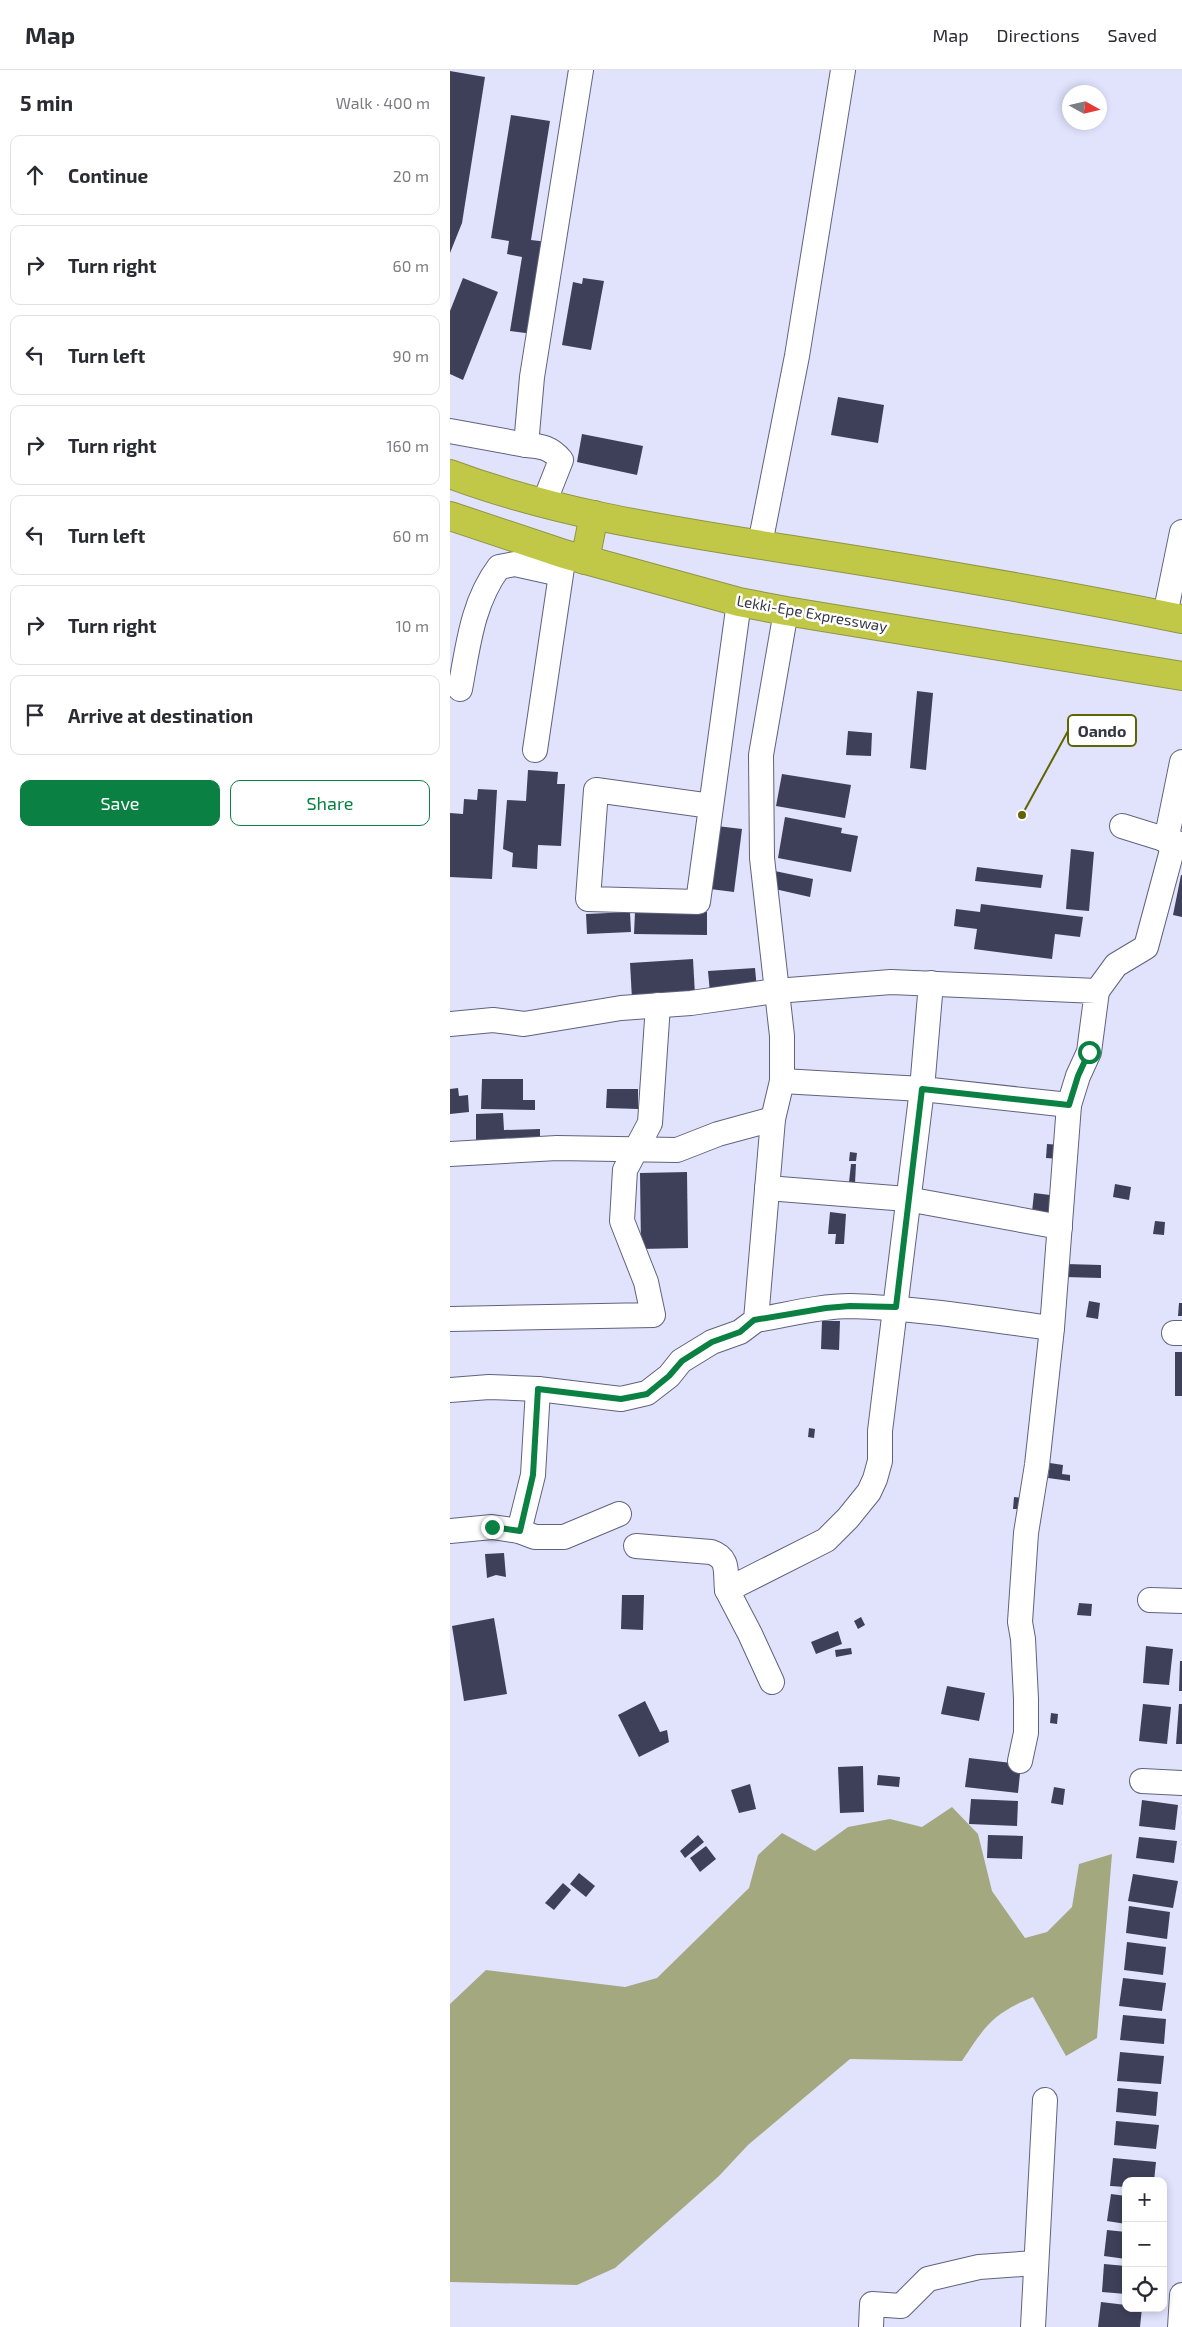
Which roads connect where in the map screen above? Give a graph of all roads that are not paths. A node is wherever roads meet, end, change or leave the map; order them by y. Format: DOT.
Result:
graph roads {
  1 [pos="581,70"];
  2 [pos="843,70"];
  3 [pos="450,431"];
  4 [pos="526,445"];
  5 [pos="450,474"];
  6 [pos="544,503"];
  7 [pos="594,515"];
  8 [pos="450,516"];
  9 [pos="1182,532"];
  10 [pos="760,544"];
  11 [pos="570,563"];
  12 [pos="739,602"];
  13 [pos="786,611"];
  14 [pos="1174,617"];
  15 [pos="1182,676"];
  16 [pos="460,689"];
  17 [pos="535,750"];
  18 [pos="1182,762"];
  19 [pos="711,806"];
  20 [pos="1122,826"];
  21 [pos="1174,843"];
  22 [pos="931,983"];
  23 [pos="776,991"];
  24 [pos="1097,991"];
  25 [pos="658,1005"];
  26 [pos="450,1024"];
  27 [pos="782,1081"];
  28 [pos="922,1089"];
  29 [pos="1069,1105"];
  30 [pos="773,1119"];
  31 [pos="635,1149"];
  32 [pos="450,1154"];
  33 [pos="767,1188"];
  34 [pos="907,1199"];
  35 [pos="1060,1227"];
  36 [pos="896,1307"];
  37 [pos="450,1318"];
  38 [pos="756,1320"];
  39 [pos="1052,1328"];
  40 [pos="538,1389"];
  41 [pos="450,1390"];
  42 [pos="619,1514"];
  43 [pos="450,1531"];
  44 [pos="520,1531"];
  45 [pos="636,1546"];
  46 [pos="727,1590"];
  47 [pos="1150,1600"];
  48 [pos="1182,1601"];
  49 [pos="772,1682"];
  50 [pos="1020,1761"];
  51 [pos="1142,1782"];
  52 [pos="1182,1783"];
  53 [pos="1046,2100"];
  54 [pos="1036,2264"];
  55 [pos="1182,2295"];
  56 [pos="870,2327"];
  57 [pos="1033,2327"];
  58 [pos="1180,2327"];
  1 -- 4 [label="street"];
  2 -- 10 [label="street"];
  3 -- 4 [label="street"];
  4 -- 6 [label="street"];
  5 -- 6 [label="highway"];
  6 -- 7 [label="highway"];
  7 -- 10 [label="highway"];
  7 -- 11 [label="highway"];
  8 -- 11 [label="highway, Lekki-Epe Expressway"];
  9 -- 14 [label="street"];
  10 -- 14 [label="highway"];
  11 -- 12 [label="highway, Lekki-Epe Expressway"];
  11 -- 16 [label="street"];
  11 -- 17 [label="street"];
  12 -- 13 [label="highway, Lekki-Epe Expressway"];
  12 -- 19 [label="street"];
  13 -- 15 [label="highway, Lekki-Epe Expressway"];
  13 -- 23 [label="street"];
  18 -- 21 [label="street"];
  19 -- 19 [label="street"];
  20 -- 21 [label="street"];
  21 -- 24 [label="street"];
  22 -- 23 [label="street"];
  22 -- 24 [label="street"];
  22 -- 28 [label="street"];
  23 -- 25 [label="street"];
  23 -- 27 [label="street"];
  24 -- 29 [label="street"];
  25 -- 26 [label="street"];
  25 -- 31 [label="street"];
  27 -- 28 [label="street"];
  27 -- 30 [label="street"];
  28 -- 29 [label="street"];
  28 -- 34 [label="street"];
  29 -- 35 [label="street"];
  30 -- 31 [label="street"];
  30 -- 33 [label="street"];
  31 -- 32 [label="street"];
  31 -- 37 [label="street"];
  33 -- 34 [label="street"];
  33 -- 38 [label="street"];
  34 -- 35 [label="street"];
  34 -- 36 [label="street"];
  35 -- 39 [label="street"];
  36 -- 38 [label="street"];
  36 -- 39 [label="street"];
  36 -- 46 [label="street"];
  38 -- 40 [label="street"];
  39 -- 50 [label="street"];
  40 -- 41 [label="street"];
  40 -- 44 [label="street"];
  42 -- 44 [label="street"];
  43 -- 44 [label="street"];
  45 -- 46 [label="street"];
  46 -- 49 [label="street"];
  47 -- 48 [label="street"];
  51 -- 52 [label="street"];
  53 -- 54 [label="street"];
  54 -- 56 [label="street"];
  54 -- 57 [label="street"];
  55 -- 58 [label="street"];
}
